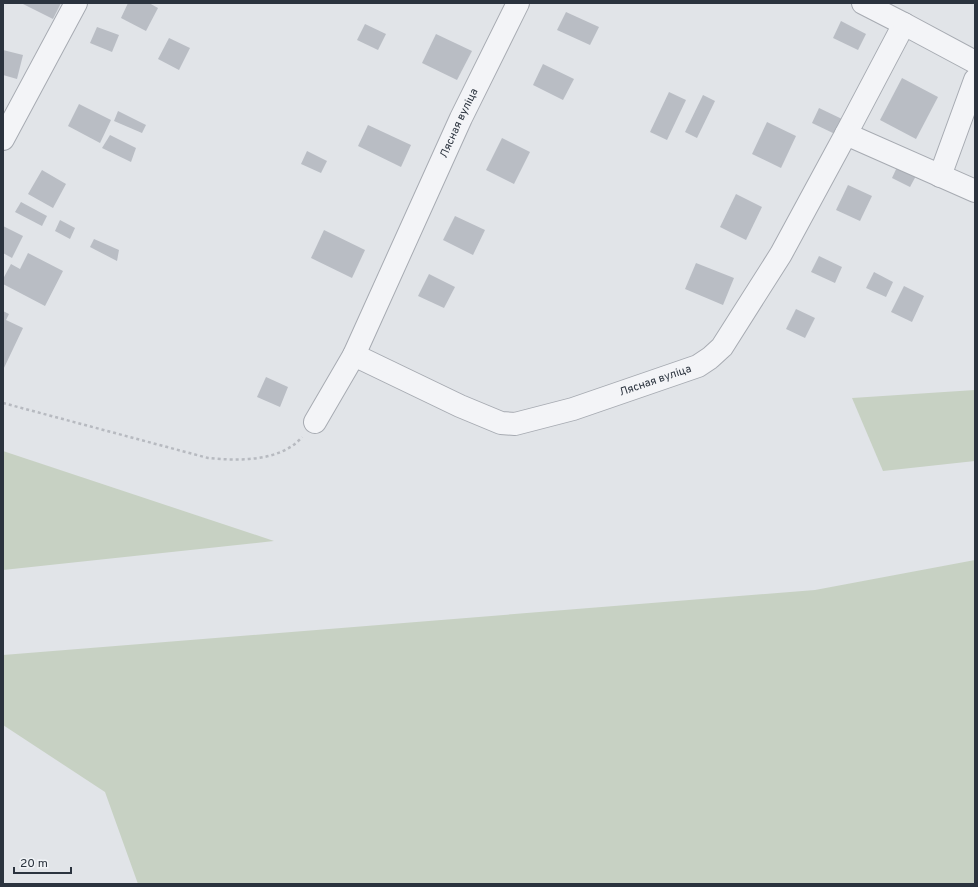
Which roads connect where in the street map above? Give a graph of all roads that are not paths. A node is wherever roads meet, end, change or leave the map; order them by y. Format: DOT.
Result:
graph roads {
  1 [pos="76,3"];
  2 [pos="518,3"];
  3 [pos="863,3"];
  4 [pos="904,24"];
  5 [pos="975,62"];
  6 [pos="975,80"];
  7 [pos="846,134"];
  8 [pos="3,139"];
  9 [pos="940,176"];
  10 [pos="975,191"];
  11 [pos="354,355"];
  12 [pos="315,422"];
  1 -- 8 [label="street"];
  2 -- 11 [label="street, Лясная вуліца"];
  3 -- 4 [label="street"];
  4 -- 5 [label="street"];
  4 -- 7 [label="street, Лясная вуліца"];
  6 -- 9 [label="street"];
  7 -- 9 [label="street"];
  7 -- 11 [label="street, Лясная вуліца"];
  9 -- 10 [label="street"];
  11 -- 12 [label="street, Лясная вуліца"];
}
